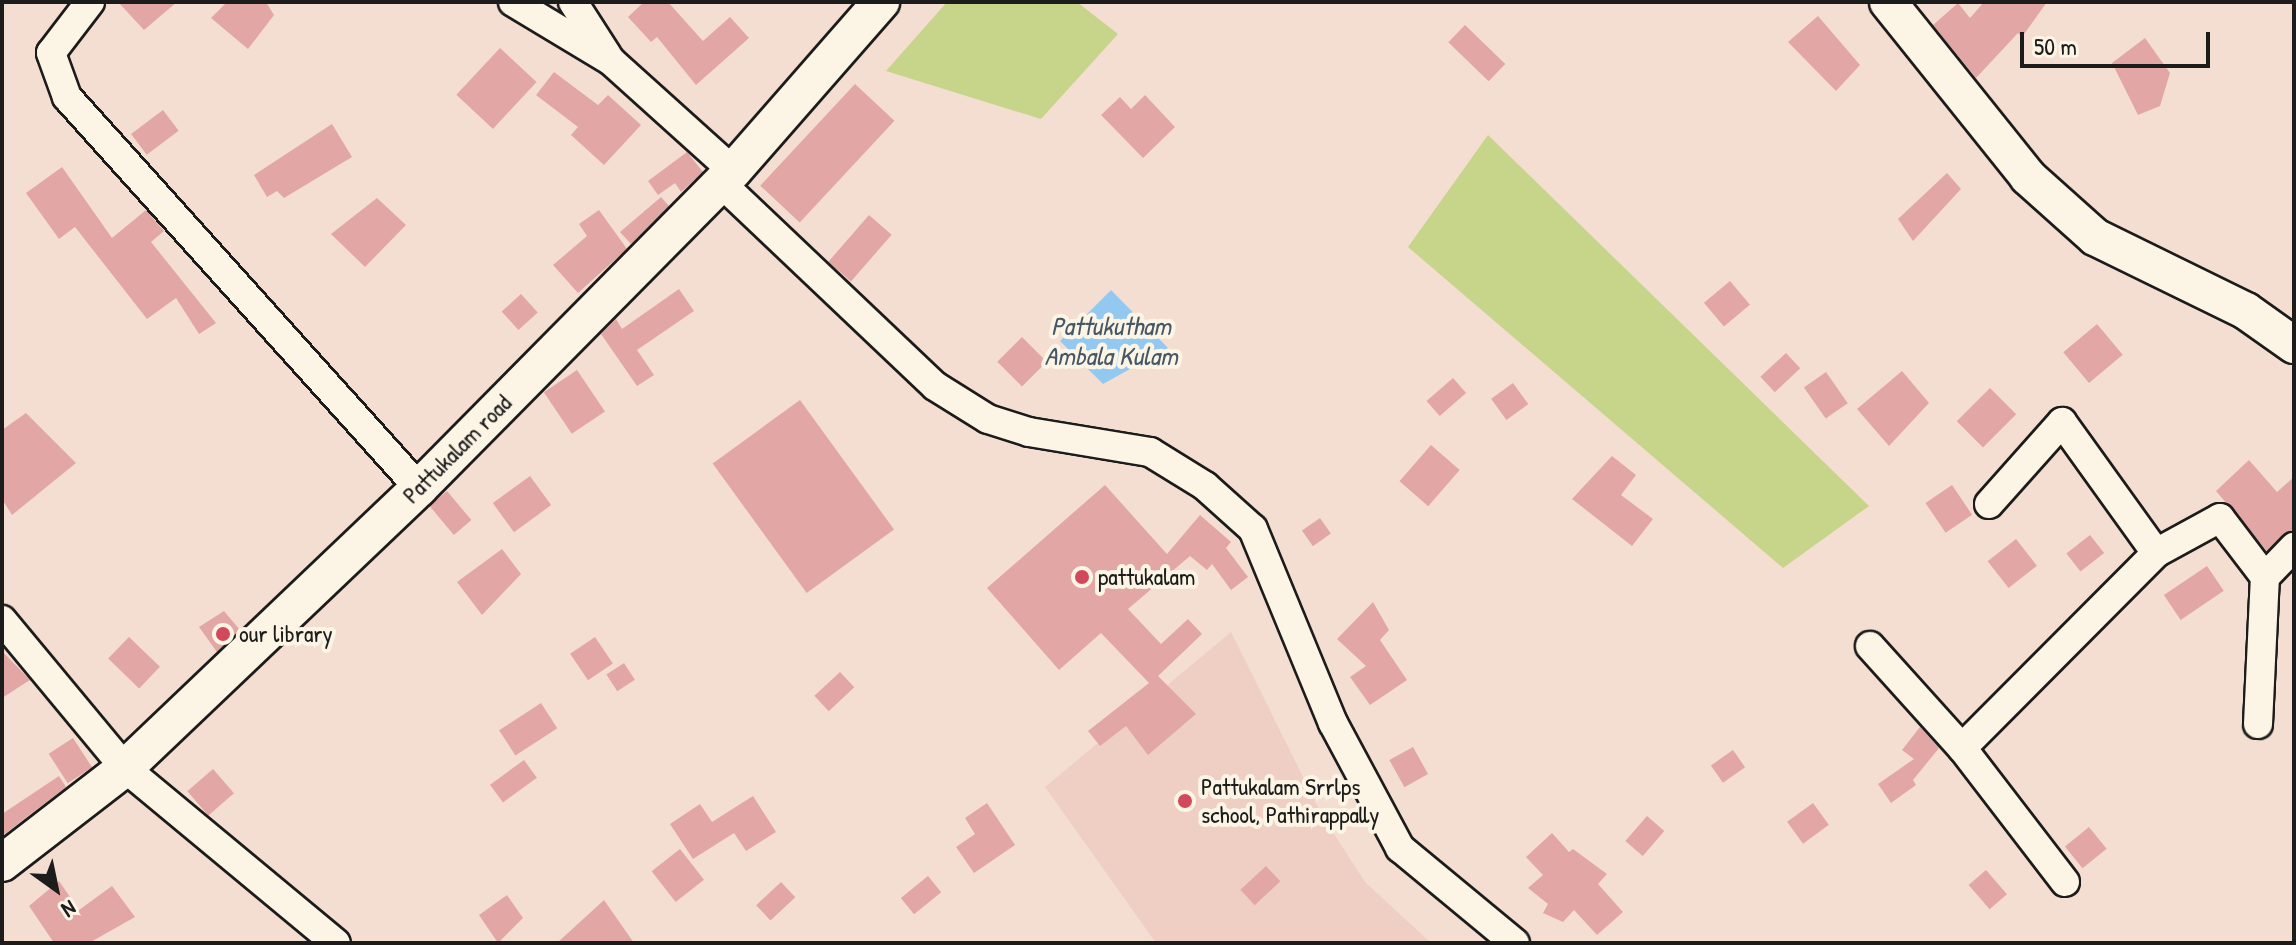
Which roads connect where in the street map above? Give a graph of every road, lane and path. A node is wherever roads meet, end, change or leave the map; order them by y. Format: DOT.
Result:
graph roads {
  1 [pos="90,2"];
  2 [pos="513,2"];
  3 [pos="573,2"];
  4 [pos="881,2"];
  5 [pos="1888,2"];
  6 [pos="611,61"];
  7 [pos="726,176"];
  8 [pos="2294,345"];
  9 [pos="419,488"];
  10 [pos="1989,504"];
  11 [pos="2294,547"];
  12 [pos="2156,553"];
  13 [pos="2265,577"];
  14 [pos="2,620"];
  15 [pos="1870,646"];
  16 [pos="2258,724"];
  17 [pos="1962,748"];
  18 [pos="125,768"];
  19 [pos="2,863"];
  20 [pos="2065,882"];
  21 [pos="336,943"];
  22 [pos="1515,943"];
  1 -- 9 [label="street"];
  2 -- 6 [label="street"];
  3 -- 6 [label="street"];
  4 -- 7 [label="main road, Pattukalam road"];
  5 -- 8 [label="main road"];
  6 -- 7 [label="street"];
  7 -- 9 [label="main road, Pattukalam road"];
  7 -- 22 [label="street"];
  9 -- 18 [label="main road, Pattukalam road"];
  10 -- 12 [label="street"];
  11 -- 13 [label="street"];
  12 -- 13 [label="street"];
  12 -- 17 [label="street"];
  13 -- 16 [label="street"];
  14 -- 18 [label="street"];
  15 -- 17 [label="street"];
  17 -- 20 [label="street"];
  18 -- 19 [label="main road, Pattukalam road"];
  18 -- 21 [label="street"];
}
